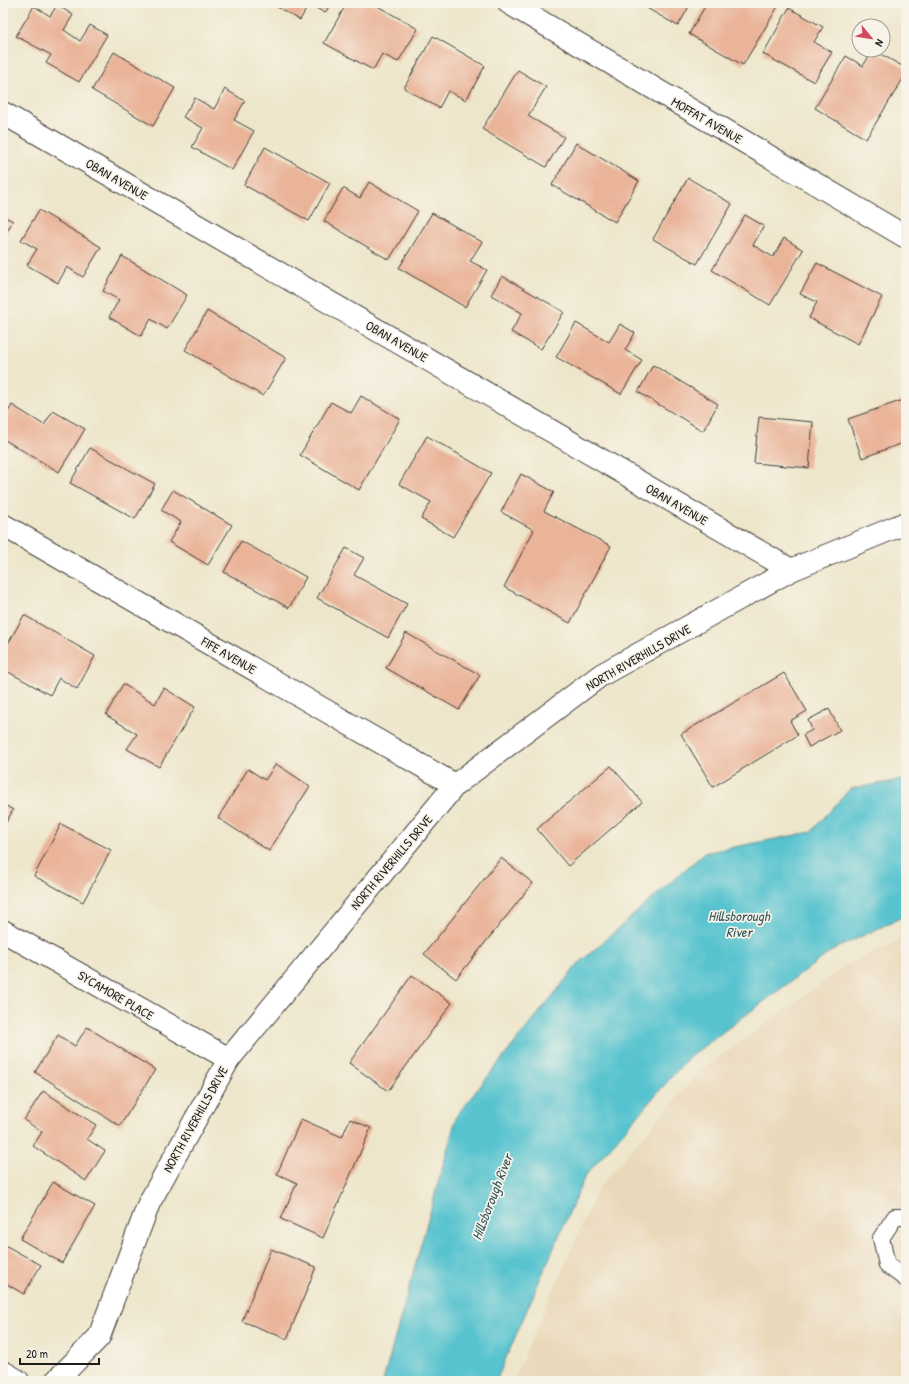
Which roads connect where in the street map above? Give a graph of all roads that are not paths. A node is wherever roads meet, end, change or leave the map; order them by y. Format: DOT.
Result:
graph roads {
  1 [pos="509,3"];
  2 [pos="3,112"];
  3 [pos="906,237"];
  4 [pos="906,523"];
  5 [pos="3,525"];
  6 [pos="791,570"];
  7 [pos="456,785"];
  8 [pos="3,931"];
  9 [pos="229,1058"];
  10 [pos="906,1217"];
  11 [pos="906,1278"];
  12 [pos="3,1372"];
  13 [pos="18,1381"];
  14 [pos="56,1381"];
  1 -- 3 [label="street, MOFFAT AVENUE"];
  2 -- 6 [label="street, OBAN AVENUE"];
  4 -- 6 [label="street, NORTH RIVERHILLS DRIVE"];
  5 -- 7 [label="street, FIFE AVENUE"];
  6 -- 7 [label="street, NORTH RIVERHILLS DRIVE"];
  7 -- 9 [label="street, NORTH RIVERHILLS DRIVE"];
  8 -- 9 [label="street, SYCAMORE PLACE"];
  9 -- 14 [label="street, NORTH RIVERHILLS DRIVE"];
  10 -- 11 [label="lane"];
  12 -- 13 [label="street"];
}
